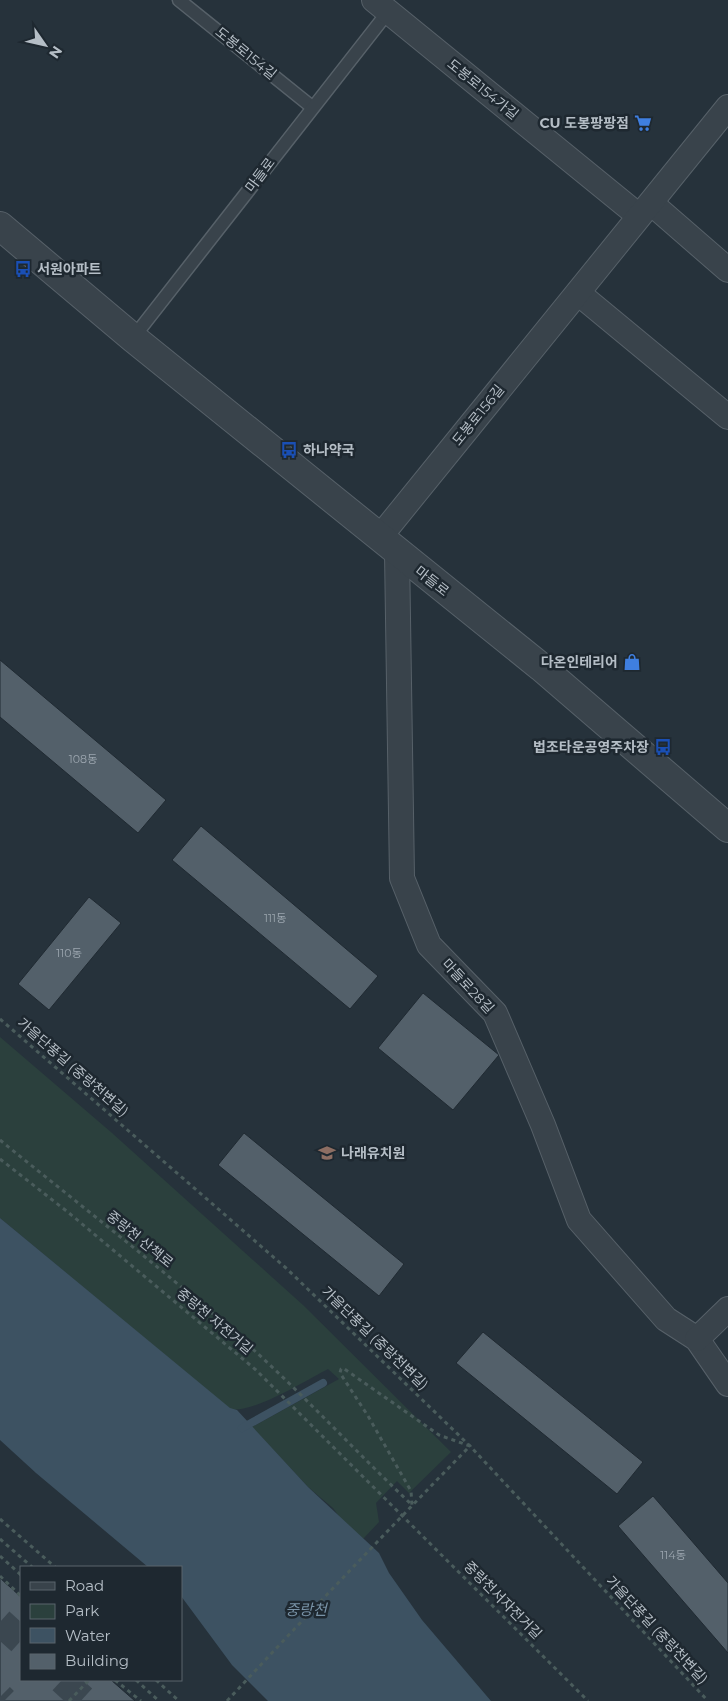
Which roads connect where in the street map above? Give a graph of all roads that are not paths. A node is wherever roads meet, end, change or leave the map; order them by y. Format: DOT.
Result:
graph roads {
  1 [pos="179,0"];
  2 [pos="381,6"];
  3 [pos="312,107"];
  4 [pos="728,108"];
  5 [pos="645,209"];
  6 [pos="0,226"];
  7 [pos="728,270"];
  8 [pos="578,293"];
  9 [pos="133,338"];
  10 [pos="728,417"];
  11 [pos="388,546"];
  12 [pos="728,828"];
  13 [pos="728,1309"];
  14 [pos="697,1339"];
  15 [pos="728,1384"];
  1 -- 3 [label="lane, 도봉로154길"];
  2 -- 3 [label="lane, 마들로"];
  2 -- 5 [label="street, 도봉로154가길"];
  3 -- 9 [label="lane, 마들로"];
  4 -- 5 [label="street, 도봉로156길"];
  5 -- 7 [label="street"];
  5 -- 8 [label="street, 도봉로156길"];
  6 -- 9 [label="street, 마들로"];
  8 -- 10 [label="street"];
  8 -- 11 [label="street, 도봉로156길"];
  9 -- 11 [label="street, 마들로"];
  11 -- 12 [label="street, 마들로"];
  11 -- 14 [label="street, 마들로28길"];
  13 -- 14 [label="street"];
  14 -- 15 [label="street, 마들로28길"];
}
